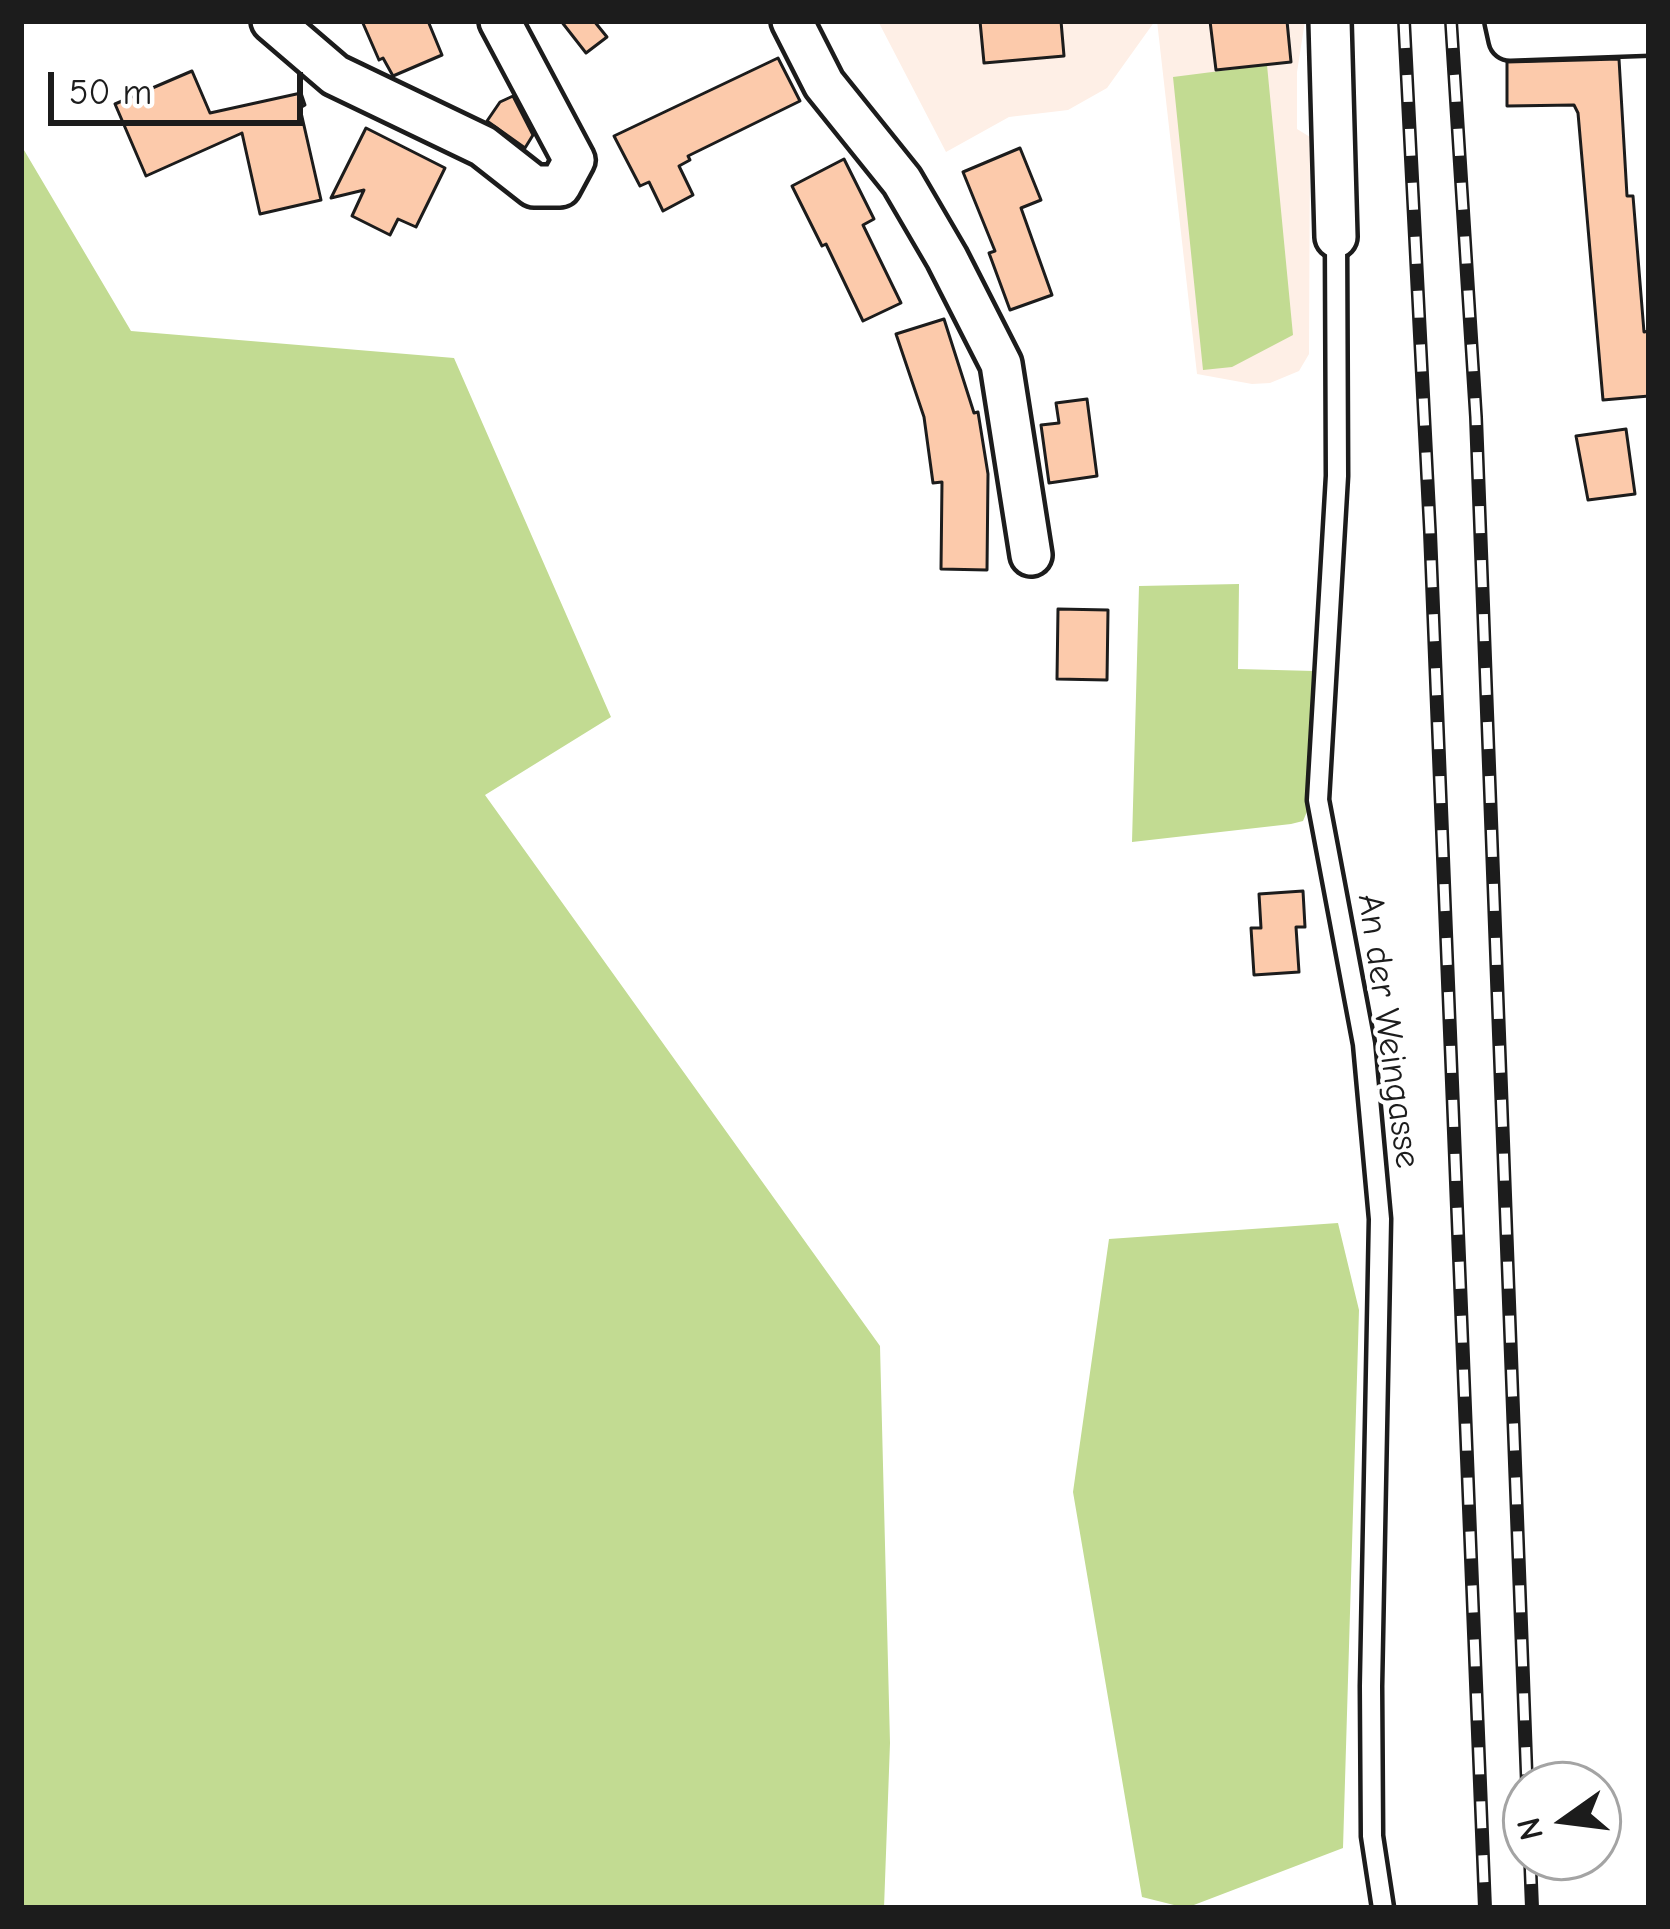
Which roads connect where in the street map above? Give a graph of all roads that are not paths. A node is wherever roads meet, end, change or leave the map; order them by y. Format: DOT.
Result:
graph roads {
  1 [pos="272,21"];
  2 [pos="500,21"];
  3 [pos="792,21"];
  4 [pos="1330,21"];
  5 [pos="1506,21"];
  6 [pos="1649,34"];
  7 [pos="1336,237"];
  8 [pos="1031,555"];
  9 [pos="1383,1908"];
  1 -- 2 [label="street"];
  3 -- 8 [label="street"];
  4 -- 7 [label="street"];
  5 -- 6 [label="street"];
  7 -- 9 [label="lane, An der Weingasse"];
}
